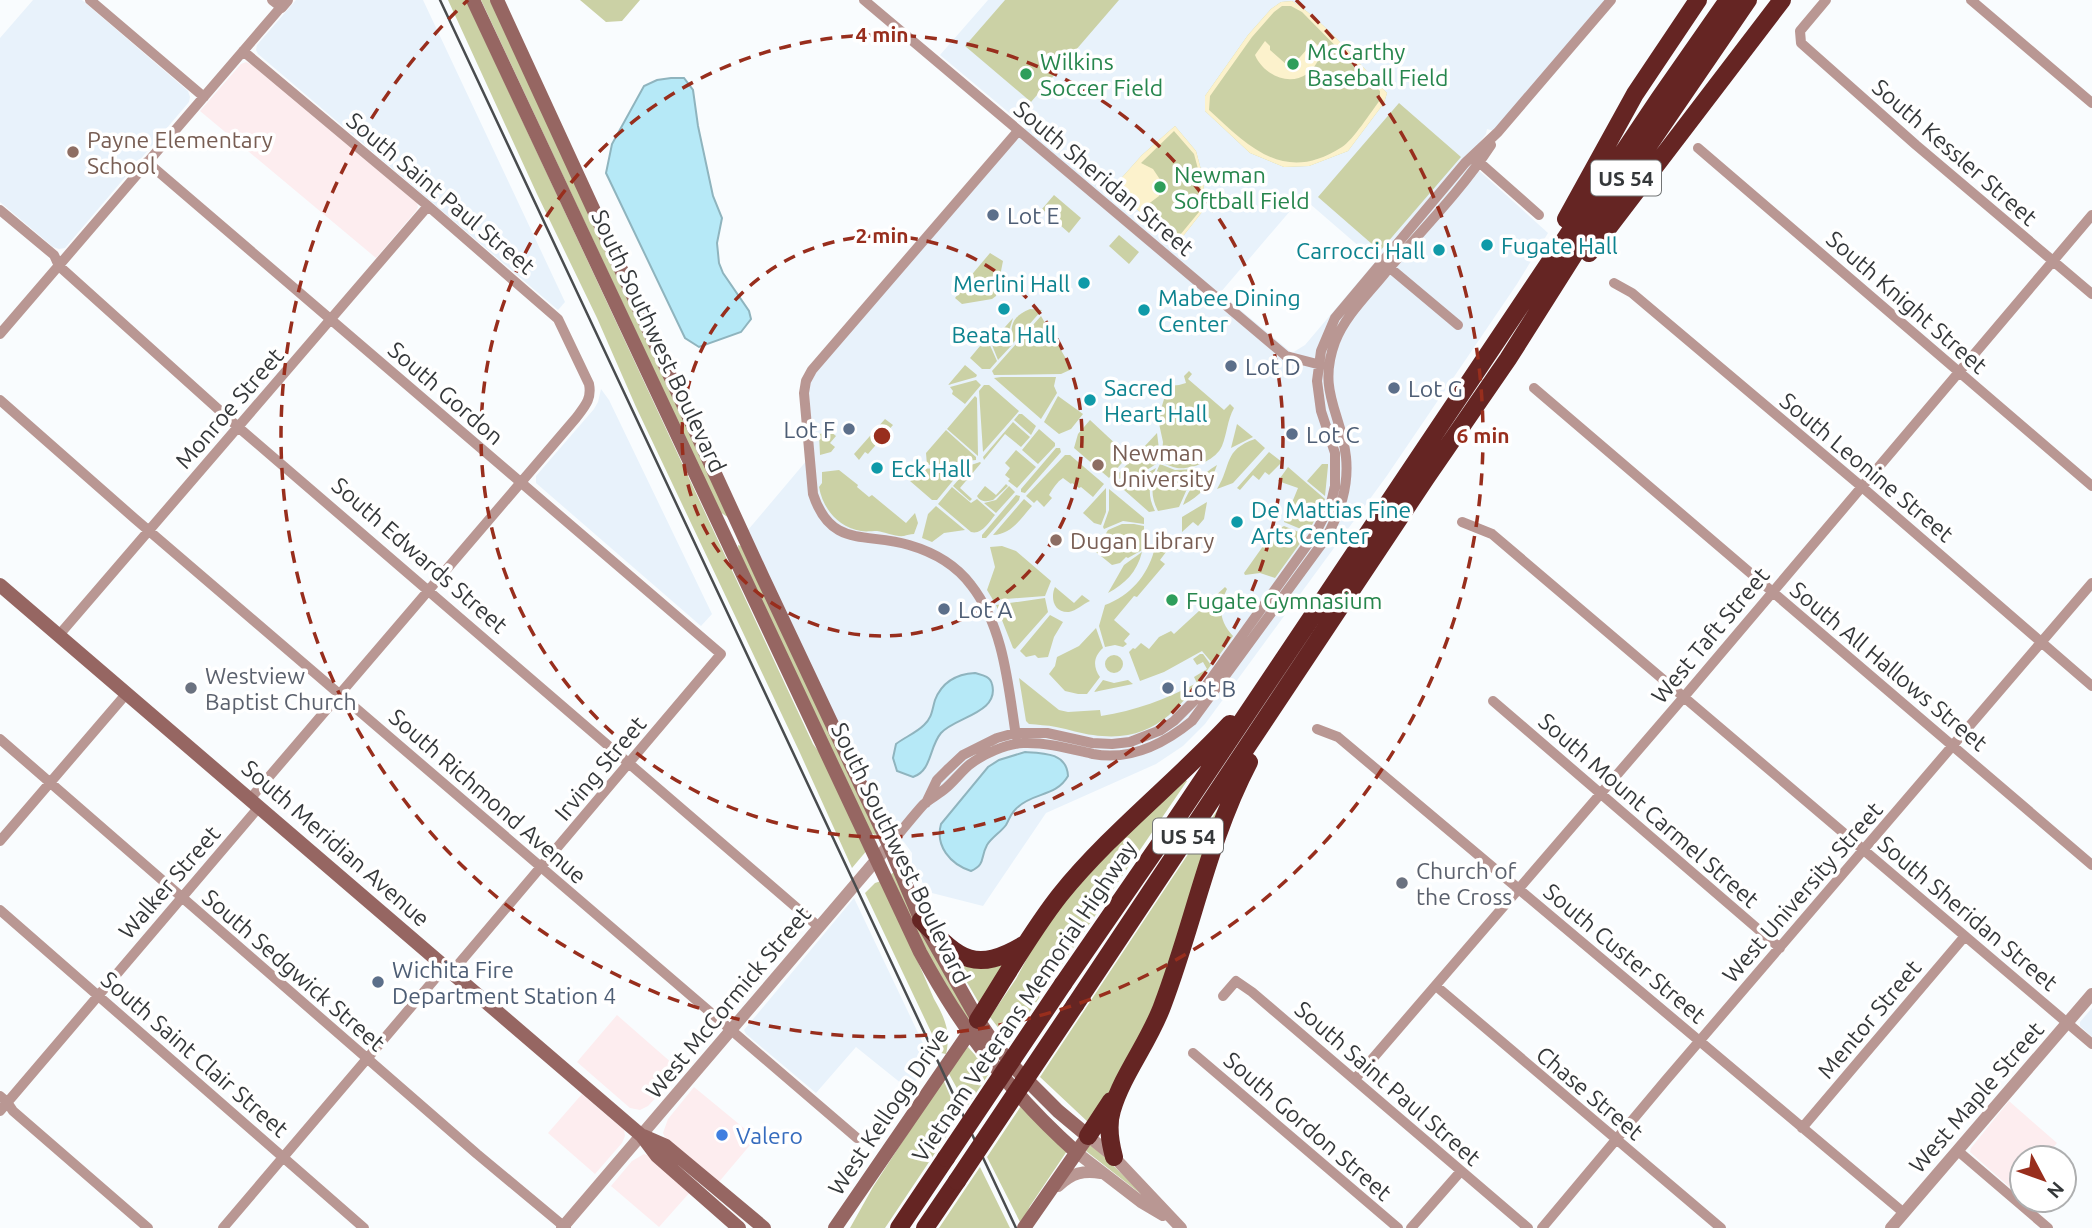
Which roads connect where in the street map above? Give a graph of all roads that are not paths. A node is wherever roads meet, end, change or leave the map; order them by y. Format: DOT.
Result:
graph roads {
  1 [pos="90,0"];
  2 [pos="473,0"];
  3 [pos="497,0"];
  4 [pos="864,0"];
  5 [pos="1611,0"];
  6 [pos="1698,0"];
  7 [pos="1728,0"];
  8 [pos="1748,0"];
  9 [pos="1782,0"];
  10 [pos="1826,0"];
  11 [pos="1971,0"];
  12 [pos="280,2"];
  13 [pos="243,51"];
  14 [pos="204,97"];
  15 [pos="2092,103"];
  16 [pos="1018,131"];
  17 [pos="1498,132"];
  18 [pos="1698,148"];
  19 [pos="147,162"];
  20 [pos="1479,162"];
  21 [pos="428,206"];
  22 [pos="0,210"];
  23 [pos="1539,215"];
  24 [pos="2092,215"];
  25 [pos="2053,261"];
  26 [pos="59,266"];
  27 [pos="1390,268"];
  28 [pos="1537,282"];
  29 [pos="1614,283"];
  30 [pos="2092,294"];
  31 [pos="331,320"];
  32 [pos="1458,325"];
  33 [pos="0,334"];
  34 [pos="1508,359"];
  35 [pos="1323,366"];
  36 [pos="1959,372"];
  37 [pos="589,384"];
  38 [pos="1534,388"];
  39 [pos="0,400"];
  40 [pos="238,427"];
  41 [pos="521,483"];
  42 [pos="2092,486"];
  43 [pos="1862,487"];
  44 [pos="1462,523"];
  45 [pos="149,531"];
  46 [pos="2092,583"];
  47 [pos="0,585"];
  48 [pos="429,591"];
  49 [pos="1772,592"];
  50 [pos="59,635"];
  51 [pos="2041,642"];
  52 [pos="719,652"];
  53 [pos="1300,667"];
  54 [pos="1273,674"];
  55 [pos="2092,686"];
  56 [pos="127,693"];
  57 [pos="341,694"];
  58 [pos="1683,698"];
  59 [pos="1493,701"];
  60 [pos="1317,729"];
  61 [pos="1015,733"];
  62 [pos="0,739"];
  63 [pos="1017,744"];
  64 [pos="1953,746"];
  65 [pos="630,763"];
  66 [pos="50,783"];
  67 [pos="1600,793"];
  68 [pos="255,803"];
  69 [pos="926,803"];
  70 [pos="0,841"];
  71 [pos="889,845"];
  72 [pos="1863,850"];
  73 [pos="876,859"];
  74 [pos="2092,864"];
  75 [pos="541,867"];
  76 [pos="1519,890"];
  77 [pos="181,898"];
  78 [pos="0,910"];
  79 [pos="921,919"];
  80 [pos="819,927"];
  81 [pos="1965,936"];
  82 [pos="1028,942"];
  83 [pos="1780,948"];
  84 [pos="448,970"];
  85 [pos="1436,986"];
  86 [pos="2092,994"];
  87 [pos="98,995"];
  88 [pos="1223,996"];
  89 [pos="2067,1023"];
  90 [pos="973,1027"];
  91 [pos="732,1030"];
  92 [pos="1699,1041"];
  93 [pos="2092,1044"];
  94 [pos="1193,1053"];
  95 [pos="368,1059"];
  96 [pos="1355,1079"];
  97 [pos="1123,1083"];
  98 [pos="4,1099"];
  99 [pos="0,1111"];
  100 [pos="1802,1128"];
  101 [pos="642,1136"];
  102 [pos="1088,1136"];
  103 [pos="857,1138"];
  104 [pos="1616,1140"];
  105 [pos="1958,1150"];
  106 [pos="1076,1152"];
  107 [pos="1114,1157"];
  108 [pos="284,1158"];
  109 [pos="1461,1171"];
  110 [pos="1104,1173"];
  111 [pos="1042,1200"];
  112 [pos="1904,1213"];
  113 [pos="1177,1224"];
  114 [pos="564,1227"];
  115 [pos="148,1228"];
  116 [pos="223,1228"];
  117 [pos="365,1228"];
  118 [pos="739,1228"];
  119 [pos="764,1228"];
  120 [pos="835,1228"];
  121 [pos="900,1228"];
  122 [pos="925,1228"];
  123 [pos="1024,1228"];
  124 [pos="1398,1228"];
  125 [pos="1411,1228"];
  126 [pos="1528,1228"];
  127 [pos="1542,1228"];
  128 [pos="1721,1228"];
  129 [pos="1891,1228"];
  130 [pos="2048,1228"];
  1 -- 14 [label="street"];
  2 -- 73 [label="main road, South Southwest Boulevard"];
  3 -- 71 [label="main road, South Southwest Boulevard"];
  4 -- 16 [label="street, South Sheridan Street"];
  5 -- 17 [label="street, West McCormick Street"];
  6 -- 28 [label="highway"];
  7 -- 28 [label="highway, Vietnam Veterans Memorial Highway / US 54"];
  8 -- 34 [label="highway, Vietnam Veterans Memorial Highway / US 54"];
  9 -- 34 [label="highway"];
  10 -- 25 [label="street, South Kessler Street"];
  11 -- 15 [label="street"];
  12 -- 13 [label="street"];
  13 -- 14 [label="street"];
  13 -- 21 [label="street, South Saint Paul Street"];
  14 -- 19 [label="street"];
  16 -- 35 [label="street, South Sheridan Street"];
  16 -- 61 [label="street"];
  17 -- 20 [label="street, West McCormick Street"];
  17 -- 35 [label="street, West McCormick Street"];
  18 -- 36 [label="street, South Knight Street"];
  19 -- 26 [label="street"];
  19 -- 31 [label="street, South Gordon"];
  20 -- 23 [label="street"];
  20 -- 27 [label="street, West McCormick Street"];
  21 -- 31 [label="street, Monroe Street"];
  21 -- 37 [label="street, South Saint Paul Street"];
  22 -- 26 [label="street, South Edwards Street"];
  24 -- 25 [label="street, West Taft Street"];
  25 -- 30 [label="street, South Kessler Street"];
  25 -- 36 [label="street, West Taft Street"];
  26 -- 33 [label="street"];
  26 -- 40 [label="street, South Edwards Street"];
  27 -- 32 [label="street"];
  27 -- 35 [label="street, West McCormick Street"];
  28 -- 54 [label="highway, Vietnam Veterans Memorial Highway / US 54"];
  29 -- 43 [label="street, South Leonine Street"];
  31 -- 40 [label="street, Monroe Street"];
  31 -- 41 [label="street, South Gordon"];
  34 -- 53 [label="highway, Vietnam Veterans Memorial Highway / US 54"];
  35 -- 61 [label="street, West McCormick Street"];
  35 -- 63 [label="street, West McCormick Street"];
  36 -- 42 [label="street, South Knight Street"];
  36 -- 43 [label="street, West Taft Street"];
  37 -- 41 [label="street, Walker Street"];
  38 -- 49 [label="street, South All Hallows Street"];
  39 -- 45 [label="street, South Richmond Avenue"];
  40 -- 45 [label="street, Monroe Street"];
  40 -- 48 [label="street, South Edwards Street"];
  41 -- 48 [label="street, Walker Street"];
  41 -- 52 [label="street, South Gordon"];
  43 -- 49 [label="street, West Taft Street"];
  43 -- 51 [label="street, South Leonine Street"];
  44 -- 58 [label="street, South Sheridan Street"];
  45 -- 50 [label="street, Monroe Street"];
  45 -- 57 [label="street, South Richmond Avenue"];
  46 -- 51 [label="street, West University Street"];
  47 -- 50 [label="main road, South Meridian Avenue"];
  48 -- 57 [label="street, Walker Street"];
  48 -- 65 [label="street, South Edwards Street"];
  49 -- 58 [label="street, West Taft Street"];
  49 -- 64 [label="street, South All Hallows Street"];
  50 -- 56 [label="main road, South Meridian Avenue"];
  51 -- 55 [label="street, South Leonine Street"];
  51 -- 64 [label="street, West University Street"];
  52 -- 65 [label="street, Irving Street"];
  53 -- 97 [label="highway"];
  53 -- 122 [label="highway, Vietnam Veterans Memorial Highway / US 54, bridge"];
  54 -- 82 [label="highway"];
  54 -- 121 [label="highway, Vietnam Veterans Memorial Highway / US 54, bridge"];
  56 -- 66 [label="street"];
  56 -- 68 [label="main road, South Meridian Avenue"];
  57 -- 68 [label="street, Walker Street"];
  57 -- 75 [label="street, South Richmond Avenue"];
  58 -- 67 [label="street, West Taft Street"];
  58 -- 72 [label="street, South Sheridan Street"];
  59 -- 67 [label="street, South Mount Carmel Street"];
  60 -- 76 [label="street, South Custer Street"];
  61 -- 63 [label="street"];
  61 -- 69 [label="street, West McCormick Street"];
  62 -- 66 [label="street, South Sedgwick Street"];
  63 -- 69 [label="street, West McCormick Street"];
  64 -- 72 [label="street, West University Street"];
  64 -- 74 [label="street, South All Hallows Street"];
  65 -- 75 [label="street, Irving Street"];
  65 -- 80 [label="street, South Edwards Street"];
  66 -- 70 [label="street"];
  66 -- 77 [label="street, South Sedgwick Street"];
  67 -- 76 [label="street, West Taft Street"];
  67 -- 83 [label="street, South Mount Carmel Street"];
  68 -- 77 [label="street, Walker Street"];
  68 -- 84 [label="main road, South Meridian Avenue"];
  69 -- 71 [label="street, West McCormick Street"];
  71 -- 73 [label="street, West McCormick Street"];
  71 -- 79 [label="main road, South Southwest Boulevard"];
  72 -- 81 [label="street, South Sheridan Street"];
  72 -- 83 [label="street, West University Street"];
  73 -- 80 [label="street, West McCormick Street"];
  73 -- 90 [label="main road, South Southwest Boulevard"];
  75 -- 84 [label="street, Irving Street"];
  75 -- 91 [label="street, South Richmond Avenue"];
  76 -- 85 [label="street, West Taft Street"];
  76 -- 92 [label="street, South Custer Street"];
  77 -- 87 [label="street, Walker Street"];
  77 -- 95 [label="street, South Sedgwick Street"];
  78 -- 87 [label="street, South Saint Clair Street"];
  79 -- 82 [label="highway"];
  79 -- 90 [label="main road, South Southwest Boulevard"];
  80 -- 91 [label="street, West McCormick Street"];
  81 -- 89 [label="street, South Sheridan Street"];
  81 -- 100 [label="street, Mentor Street"];
  82 -- 90 [label="highway"];
  83 -- 92 [label="street, West University Street"];
  84 -- 95 [label="street, Irving Street"];
  84 -- 101 [label="main road, South Meridian Avenue"];
  85 -- 96 [label="street, West Taft Street"];
  85 -- 104 [label="street, Chase Street"];
  86 -- 89 [label="street, West Maple Street"];
  87 -- 98 [label="street, Walker Street"];
  87 -- 108 [label="street, South Saint Clair Street"];
  88 -- 96 [label="street, South Saint Paul Street"];
  89 -- 93 [label="street, South Sheridan Street"];
  89 -- 105 [label="street, West Maple Street"];
  90 -- 102 [label="main road, South Southwest Boulevard"];
  90 -- 106 [label="main road, South Southwest Boulevard"];
  90 -- 120 [label="main road, West Kellogg Drive"];
  91 -- 101 [label="street, West McCormick Street"];
  91 -- 103 [label="street, South Richmond Avenue"];
  92 -- 100 [label="street, South Custer Street"];
  92 -- 104 [label="street, West University Street"];
  94 -- 124 [label="street, South Gordon Street"];
  95 -- 108 [label="street, Irving Street"];
  95 -- 114 [label="street, South Sedgwick Street"];
  96 -- 109 [label="street, South Saint Paul Street"];
  97 -- 102 [label="highway"];
  97 -- 107 [label="highway"];
  98 -- 99 [label="street, Walker Street"];
  98 -- 115 [label="street"];
  100 -- 112 [label="street, South Custer Street"];
  101 -- 114 [label="street, West McCormick Street"];
  101 -- 118 [label="main road, South Meridian Avenue"];
  101 -- 119 [label="main road, South Meridian Avenue"];
  102 -- 106 [label="main road"];
  102 -- 107 [label="street, South Southwest Boulevard"];
  104 -- 127 [label="street, West University Street"];
  104 -- 128 [label="street, Chase Street"];
  105 -- 112 [label="street, West Maple Street"];
  105 -- 130 [label="street"];
  106 -- 110 [label="street, South Southwest Boulevard"];
  106 -- 111 [label="main road"];
  107 -- 113 [label="street, South Southwest Boulevard"];
  108 -- 116 [label="street, Irving Street"];
  108 -- 117 [label="street, South Saint Clair Street"];
  109 -- 125 [label="street"];
  109 -- 126 [label="street, South Saint Paul Street"];
  110 -- 111 [label="street"];
  110 -- 113 [label="street, South Southwest Boulevard"];
  111 -- 123 [label="main road"];
  112 -- 129 [label="street, West Maple Street"];
}
